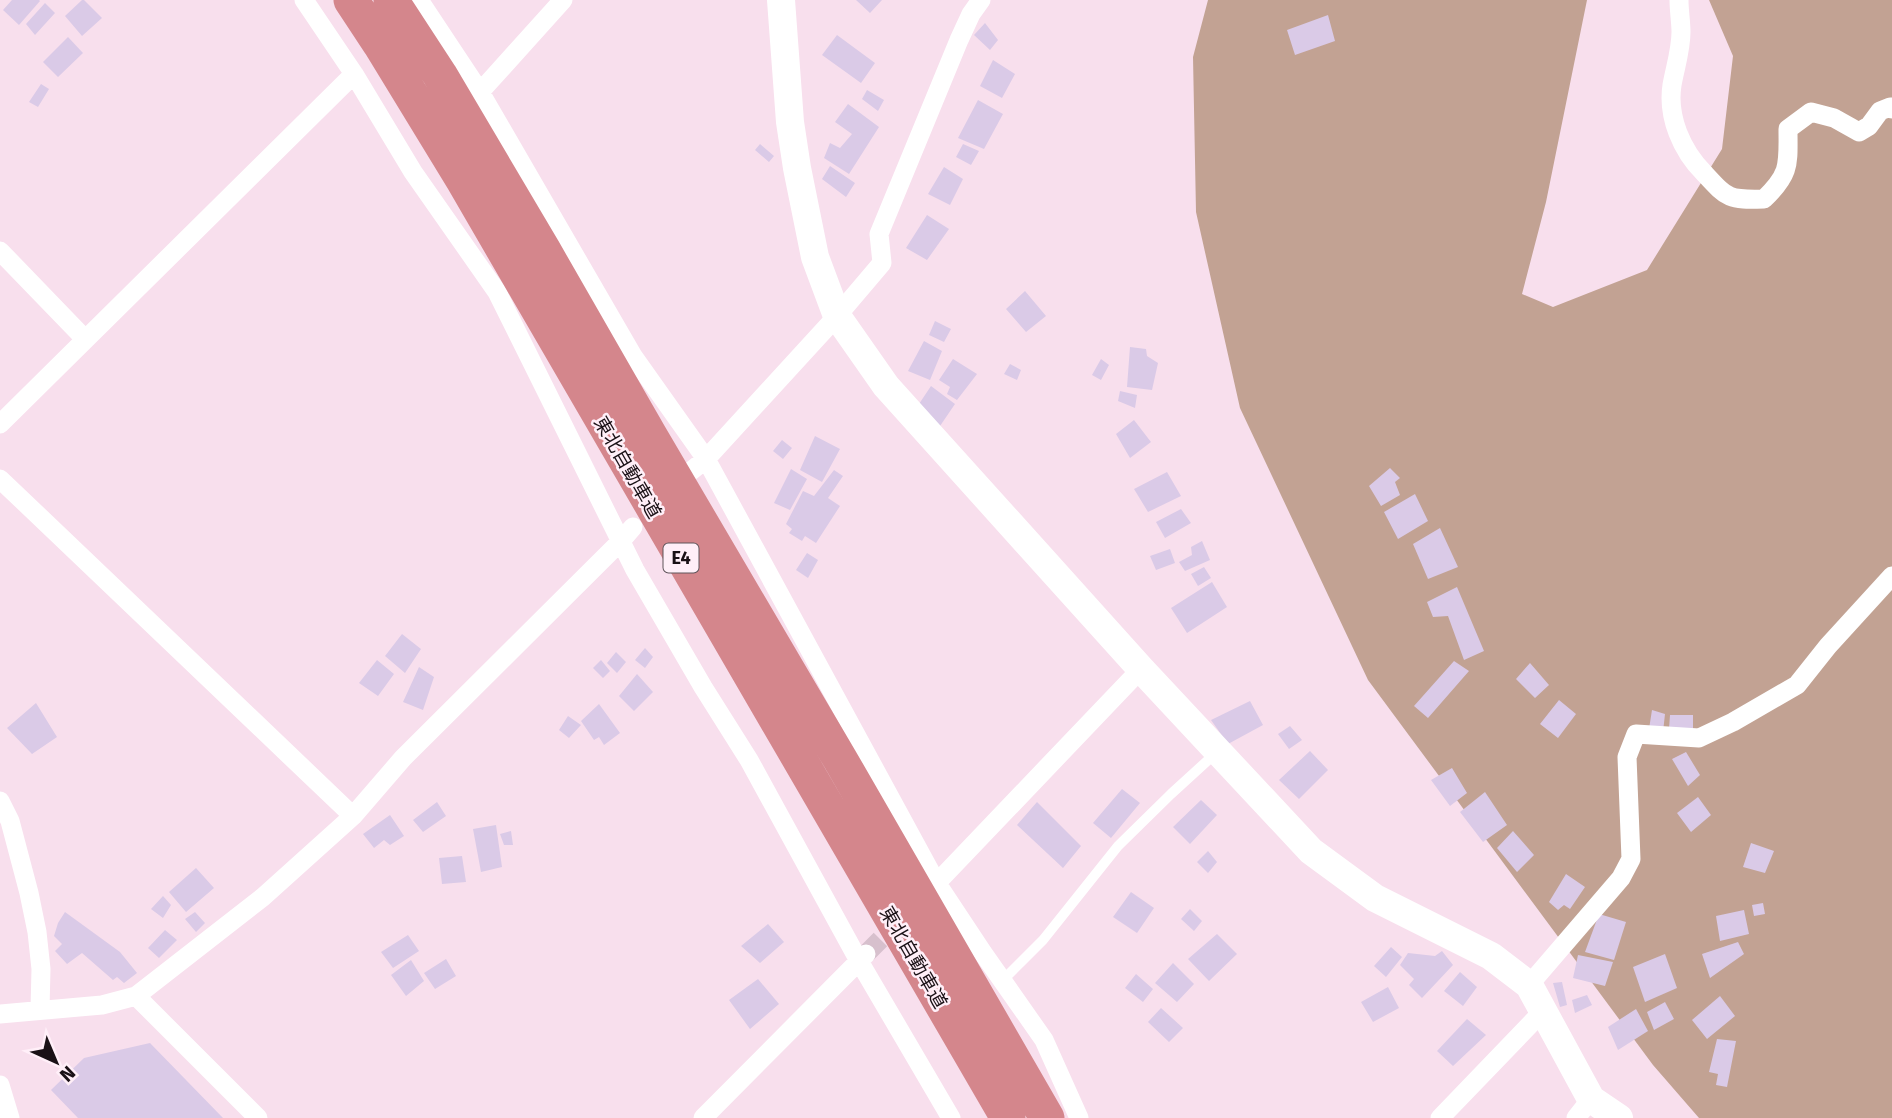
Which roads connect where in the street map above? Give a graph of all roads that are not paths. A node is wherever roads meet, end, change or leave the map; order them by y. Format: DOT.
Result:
graph roads {
  1 [pos="304,0"];
  2 [pos="351,0"];
  3 [pos="391,0"];
  4 [pos="419,0"];
  5 [pos="563,0"];
  6 [pos="781,0"];
  7 [pos="981,0"];
  8 [pos="1679,0"];
  9 [pos="354,74"];
  10 [pos="480,92"];
  11 [pos="1892,109"];
  12 [pos="0,251"];
  13 [pos="837,316"];
  14 [pos="85,339"];
  15 [pos="0,424"];
  16 [pos="698,465"];
  17 [pos="0,479"];
  18 [pos="627,534"];
  19 [pos="1892,576"];
  20 [pos="1141,669"];
  21 [pos="1218,752"];
  22 [pos="0,801"];
  23 [pos="353,816"];
  24 [pos="933,886"];
  25 [pos="863,957"];
  26 [pos="1002,981"];
  27 [pos="1529,985"];
  28 [pos="136,996"];
  29 [pos="40,1009"];
  30 [pos="1544,1010"];
  31 [pos="0,1014"];
  32 [pos="0,1085"];
  33 [pos="1584,1108"];
  34 [pos="10,1118"];
  35 [pos="258,1118"];
  36 [pos="703,1118"];
  37 [pos="951,1118"];
  38 [pos="1008,1118"];
  39 [pos="1047,1118"];
  40 [pos="1079,1118"];
  41 [pos="1440,1118"];
  42 [pos="1619,1118"];
  1 -- 9 [label="street"];
  2 -- 38 [label="highway, 東北自動車道 / E4"];
  3 -- 39 [label="highway, 東北自動車道 / E4"];
  4 -- 10 [label="street"];
  5 -- 10 [label="street"];
  6 -- 13 [label="street"];
  7 -- 13 [label="street"];
  8 -- 11 [label="street"];
  9 -- 14 [label="street"];
  9 -- 18 [label="street"];
  10 -- 16 [label="street"];
  12 -- 14 [label="street"];
  13 -- 16 [label="street"];
  13 -- 20 [label="street"];
  14 -- 15 [label="street"];
  16 -- 24 [label="street"];
  17 -- 23 [label="street"];
  18 -- 23 [label="street"];
  18 -- 25 [label="street"];
  19 -- 27 [label="street"];
  20 -- 21 [label="street"];
  20 -- 24 [label="street"];
  21 -- 26 [label="lane"];
  21 -- 27 [label="street"];
  22 -- 29 [label="street"];
  23 -- 28 [label="street"];
  24 -- 26 [label="street"];
  25 -- 36 [label="street"];
  25 -- 37 [label="street"];
  26 -- 40 [label="street"];
  27 -- 30 [label="street"];
  28 -- 29 [label="street"];
  28 -- 35 [label="street"];
  29 -- 31 [label="street"];
  30 -- 33 [label="street"];
  30 -- 41 [label="street"];
  32 -- 34 [label="street"];
  33 -- 42 [label="street"];
}
